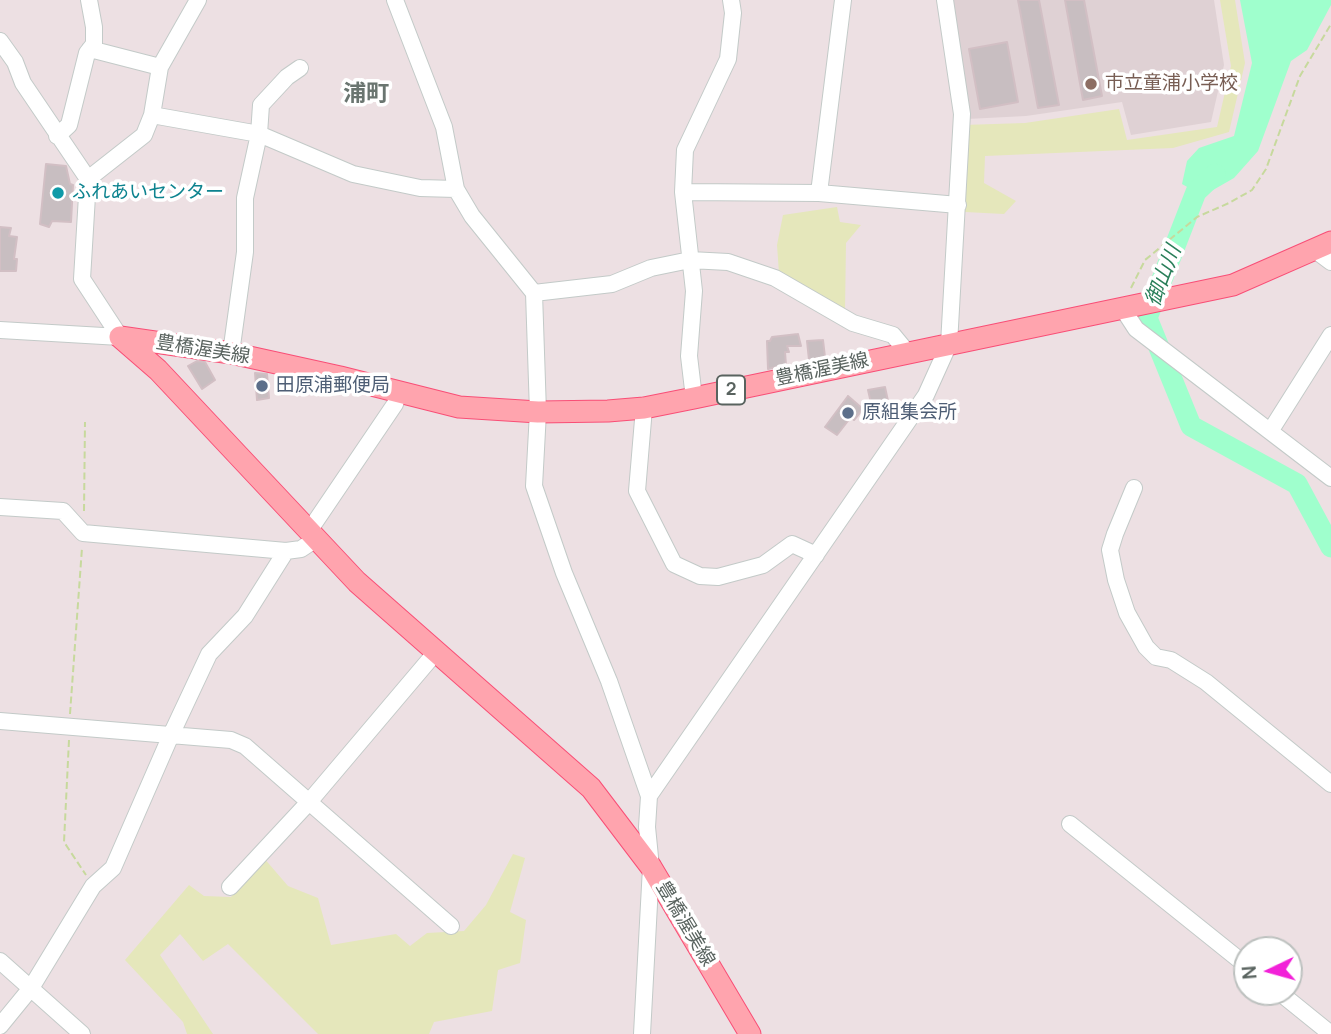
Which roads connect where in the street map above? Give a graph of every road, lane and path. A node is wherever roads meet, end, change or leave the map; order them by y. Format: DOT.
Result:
graph roads {
  1 [pos="89,0"];
  2 [pos="198,0"];
  3 [pos="395,0"];
  4 [pos="732,0"];
  5 [pos="843,0"];
  6 [pos="944,0"];
  7 [pos="1331,24"];
  8 [pos="0,41"];
  9 [pos="90,49"];
  10 [pos="160,67"];
  11 [pos="300,68"];
  12 [pos="152,115"];
  13 [pos="259,134"];
  14 [pos="57,136"];
  15 [pos="88,179"];
  16 [pos="456,189"];
  17 [pos="683,192"];
  18 [pos="819,193"];
  19 [pos="958,205"];
  20 [pos="1326,251"];
  21 [pos="690,260"];
  22 [pos="534,293"];
  23 [pos="1127,308"];
  24 [pos="0,330"];
  25 [pos="1331,335"];
  26 [pos="120,337"];
  27 [pos="949,344"];
  28 [pos="907,352"];
  29 [pos="231,353"];
  30 [pos="400,392"];
  31 [pos="694,398"];
  32 [pos="644,408"];
  33 [pos="538,412"];
  34 [pos="85,422"];
  35 [pos="1270,430"];
  36 [pos="1331,478"];
  37 [pos="1134,488"];
  38 [pos="0,507"];
  39 [pos="83,533"];
  40 [pos="312,535"];
  41 [pos="286,551"];
  42 [pos="816,555"];
  43 [pos="436,652"];
  44 [pos="0,721"];
  45 [pos="69,727"];
  46 [pos="171,735"];
  47 [pos="1331,784"];
  48 [pos="649,796"];
  49 [pos="309,802"];
  50 [pos="1070,824"];
  51 [pos="651,867"];
  52 [pos="93,886"];
  53 [pos="230,887"];
  54 [pos="452,926"];
  55 [pos="1233,955"];
  56 [pos="0,961"];
  57 [pos="31,988"];
  58 [pos="1296,1006"];
  59 [pos="0,1026"];
  60 [pos="82,1034"];
  61 [pos="642,1034"];
  62 [pos="750,1034"];
  63 [pos="1331,1034"];
  1 -- 9 [label="street"];
  2 -- 10 [label="street"];
  3 -- 16 [label="street"];
  4 -- 17 [label="street"];
  5 -- 18 [label="street"];
  6 -- 19 [label="street"];
  7 -- 23 [label="path"];
  8 -- 14 [label="street"];
  9 -- 10 [label="street"];
  9 -- 14 [label="street"];
  10 -- 12 [label="street"];
  11 -- 13 [label="street"];
  12 -- 13 [label="street"];
  12 -- 15 [label="street"];
  13 -- 16 [label="street"];
  13 -- 29 [label="street"];
  14 -- 15 [label="street"];
  15 -- 26 [label="street"];
  16 -- 22 [label="street"];
  17 -- 18 [label="street"];
  17 -- 21 [label="street"];
  18 -- 19 [label="street"];
  19 -- 27 [label="street"];
  20 -- 23 [label="main road, 豊橋渥美線 / 2"];
  21 -- 22 [label="street"];
  21 -- 28 [label="street"];
  21 -- 31 [label="street"];
  22 -- 33 [label="street"];
  23 -- 27 [label="main road, 豊橋渥美線 / 2"];
  23 -- 35 [label="street"];
  24 -- 26 [label="street"];
  25 -- 35 [label="street"];
  26 -- 29 [label="main road, 豊橋渥美線 / 2"];
  26 -- 40 [label="main road, 豊橋渥美線"];
  27 -- 28 [label="main road, 豊橋渥美線 / 2"];
  27 -- 42 [label="street"];
  28 -- 31 [label="main road, 豊橋渥美線 / 2"];
  29 -- 30 [label="main road, 豊橋渥美線 / 2"];
  30 -- 33 [label="main road, 豊橋渥美線 / 2"];
  30 -- 40 [label="street"];
  31 -- 32 [label="main road, 豊橋渥美線 / 2"];
  32 -- 33 [label="main road, 豊橋渥美線 / 2"];
  32 -- 42 [label="street"];
  33 -- 48 [label="street"];
  34 -- 39 [label="path"];
  35 -- 36 [label="street"];
  37 -- 47 [label="street"];
  38 -- 39 [label="street"];
  39 -- 41 [label="street"];
  39 -- 45 [label="path"];
  40 -- 41 [label="street"];
  40 -- 43 [label="main road, 豊橋渥美線"];
  41 -- 46 [label="street"];
  42 -- 48 [label="street"];
  43 -- 49 [label="street"];
  43 -- 51 [label="main road, 豊橋渥美線"];
  44 -- 45 [label="street"];
  45 -- 46 [label="street"];
  45 -- 52 [label="path"];
  46 -- 49 [label="street"];
  46 -- 52 [label="street"];
  48 -- 51 [label="street"];
  49 -- 53 [label="street"];
  49 -- 54 [label="street"];
  50 -- 55 [label="street"];
  51 -- 61 [label="street"];
  51 -- 62 [label="main road, 豊橋渥美線"];
  52 -- 57 [label="street"];
  56 -- 57 [label="street"];
  57 -- 59 [label="street"];
  57 -- 60 [label="street"];
  58 -- 63 [label="street"];
}
